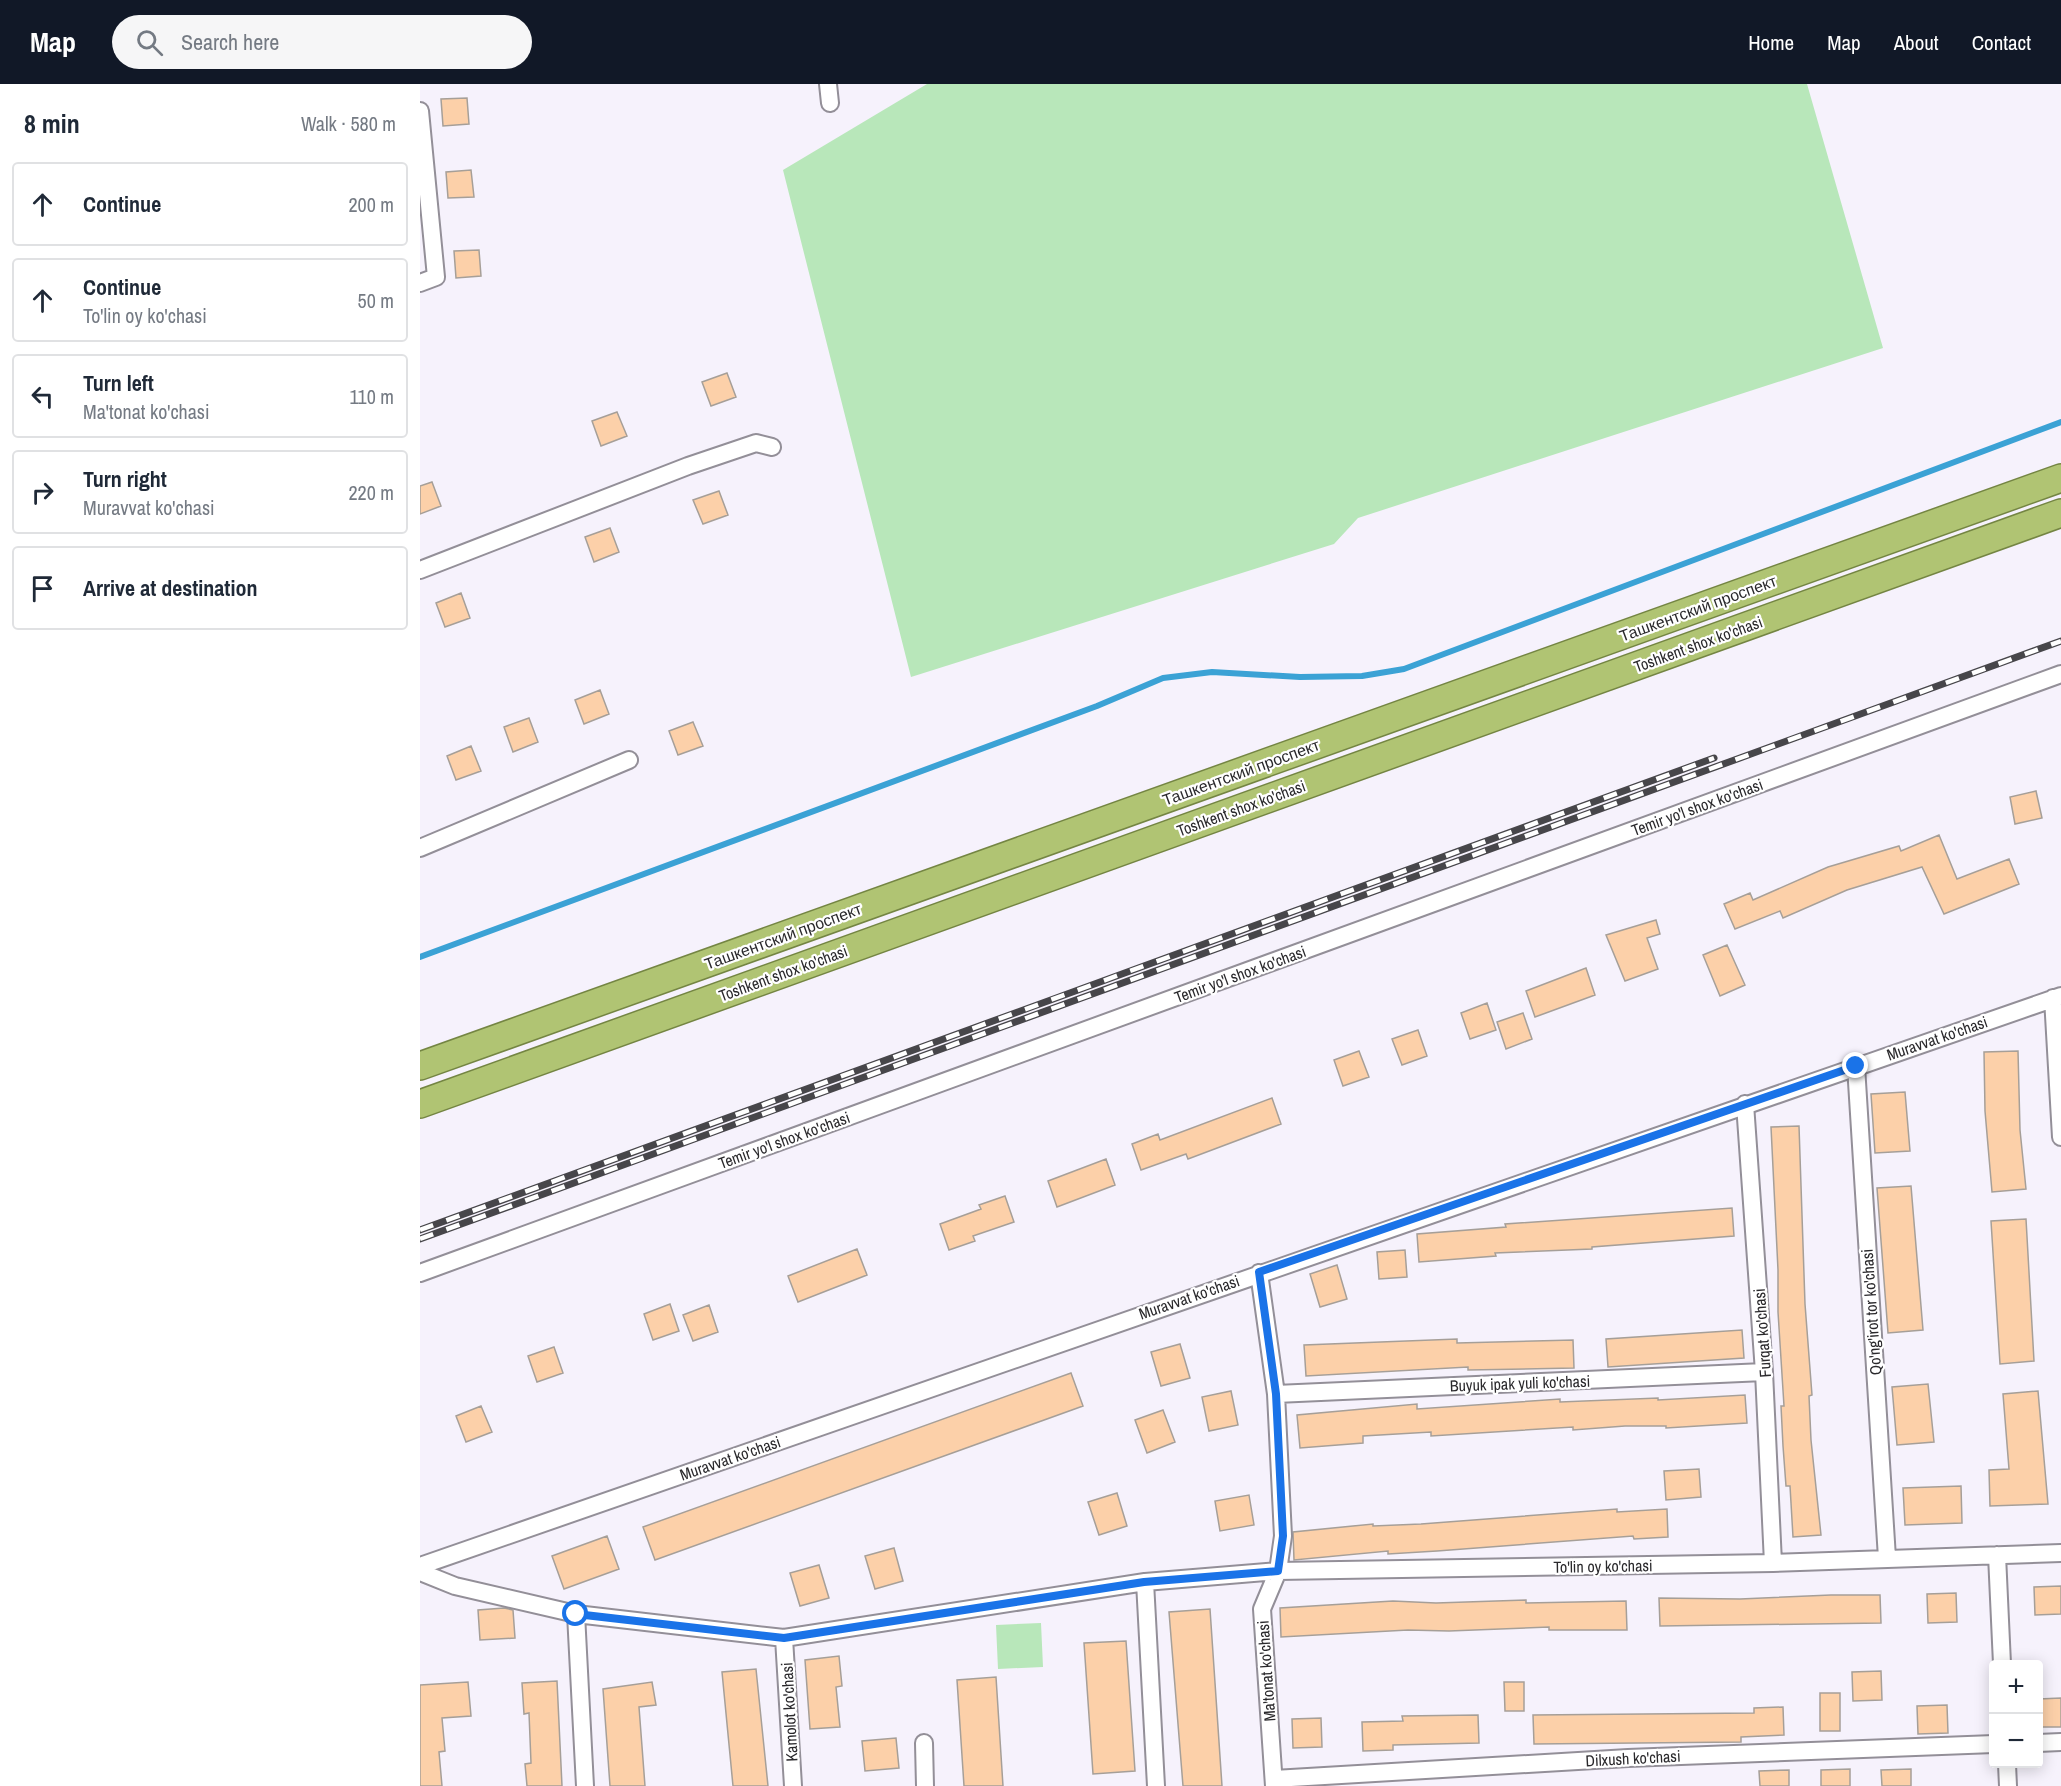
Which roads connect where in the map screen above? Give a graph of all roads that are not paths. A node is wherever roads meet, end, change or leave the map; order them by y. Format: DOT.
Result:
graph roads {
  1 [pos="828,84"];
  2 [pos="830,103"];
  3 [pos="420,111"];
  4 [pos="420,284"];
  5 [pos="772,447"];
  6 [pos="2061,478"];
  7 [pos="2061,513"];
  8 [pos="420,570"];
  9 [pos="2061,674"];
  10 [pos="629,760"];
  11 [pos="420,848"];
  12 [pos="2057,997"];
  13 [pos="420,1066"];
  14 [pos="1856,1066"];
  15 [pos="420,1104"];
  16 [pos="1745,1104"];
  17 [pos="2061,1137"];
  18 [pos="1259,1272"];
  19 [pos="420,1273"];
  20 [pos="1764,1372"];
  21 [pos="1276,1394"];
  22 [pos="2061,1553"];
  23 [pos="1997,1556"];
  24 [pos="1887,1558"];
  25 [pos="1773,1563"];
  26 [pos="420,1566"];
  27 [pos="1278,1571"];
  28 [pos="420,1572"];
  29 [pos="1144,1582"];
  30 [pos="576,1614"];
  31 [pos="784,1638"];
  32 [pos="2002,1660"];
  33 [pos="2061,1742"];
  34 [pos="924,1743"];
  35 [pos="2043,1743"];
  36 [pos="1989,1744"];
  37 [pos="2007,1768"];
  38 [pos="1274,1783"];
  39 [pos="585,1786"];
  40 [pos="793,1786"];
  41 [pos="925,1786"];
  42 [pos="1156,1786"];
  43 [pos="2008,1786"];
  1 -- 2 [label="street"];
  3 -- 4 [label="street"];
  5 -- 8 [label="street"];
  6 -- 13 [label="highway, Ташкентский проспект"];
  7 -- 15 [label="highway, Toshkent shox ko'chasi"];
  9 -- 19 [label="street, Temir yo'l shox ko'chasi"];
  10 -- 11 [label="street"];
  12 -- 14 [label="street, Muravvat ko'chasi"];
  12 -- 17 [label="street"];
  14 -- 16 [label="street, Muravvat ko'chasi"];
  14 -- 24 [label="street, Qo'ng'irot tor ko'chasi"];
  16 -- 18 [label="street, Muravvat ko'chasi"];
  16 -- 20 [label="street, Furqat ko'chasi"];
  18 -- 21 [label="street, Ma'tonat ko'chasi"];
  18 -- 26 [label="street, Muravvat ko'chasi"];
  20 -- 21 [label="street, Buyuk ipak yuli ko'chasi"];
  20 -- 25 [label="street, Furqat ko'chasi"];
  21 -- 27 [label="street, Ma'tonat ko'chasi"];
  22 -- 23 [label="street, To'lin oy ko'chasi"];
  23 -- 24 [label="street, To'lin oy ko'chasi"];
  23 -- 32 [label="street"];
  24 -- 25 [label="street, To'lin oy ko'chasi"];
  25 -- 27 [label="street, To'lin oy ko'chasi"];
  27 -- 29 [label="street, To'lin oy ko'chasi"];
  27 -- 38 [label="street, Ma'tonat ko'chasi"];
  28 -- 30 [label="street, To'lin oy ko'chasi"];
  29 -- 31 [label="street, To'lin oy ko'chasi"];
  29 -- 42 [label="street"];
  30 -- 31 [label="street, To'lin oy ko'chasi"];
  30 -- 39 [label="street"];
  31 -- 40 [label="street, Kamolot ko'chasi"];
  33 -- 35 [label="street"];
  34 -- 41 [label="street"];
  36 -- 38 [label="street, Dilxush ko'chasi"];
  37 -- 43 [label="street"];
}
